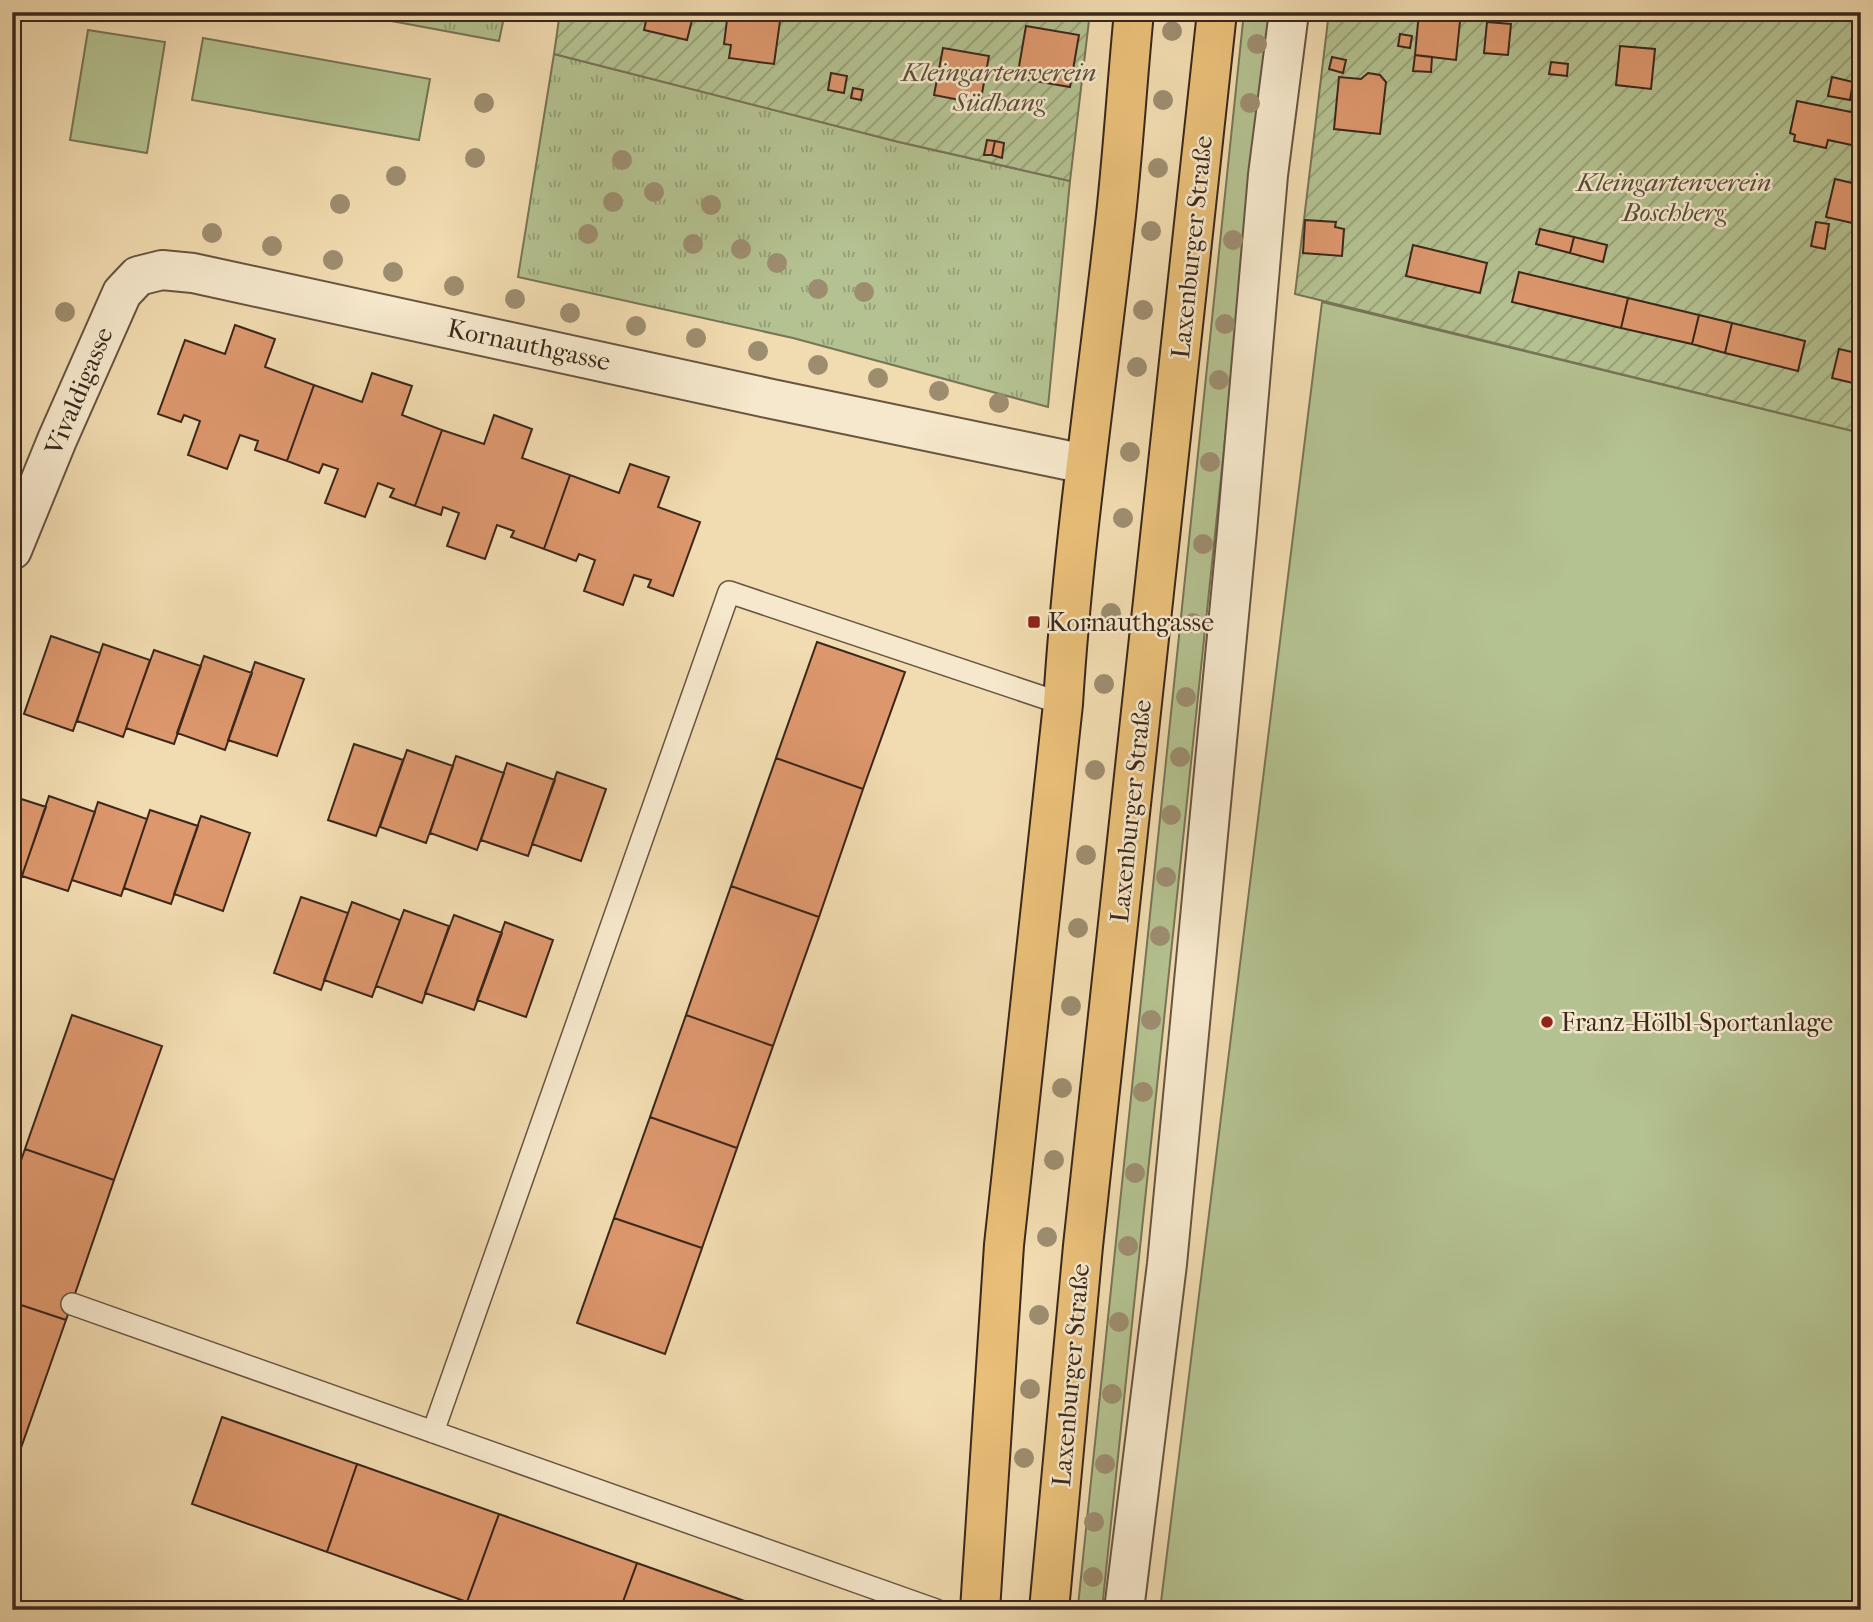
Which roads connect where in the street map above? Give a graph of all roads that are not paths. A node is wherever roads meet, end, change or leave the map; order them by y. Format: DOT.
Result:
graph roads {
  1 [pos="1134,12"];
  2 [pos="1217,12"];
  3 [pos="1289,12"];
  4 [pos="138,276"];
  5 [pos="1085,464"];
  6 [pos="12,550"];
  7 [pos="1063,704"];
  8 [pos="72,1304"];
  9 [pos="433,1432"];
  10 [pos="936,1610"];
  11 [pos="979,1610"];
  12 [pos="1049,1610"];
  13 [pos="1124,1610"];
  1 -- 5 [label="main road"];
  2 -- 12 [label="main road, Laxenburger Straße"];
  3 -- 13 [label="street"];
  4 -- 5 [label="street, Kornauthgasse"];
  4 -- 6 [label="street, Vivaldigasse"];
  5 -- 7 [label="main road"];
  7 -- 9 [label="lane"];
  7 -- 11 [label="main road"];
  8 -- 9 [label="lane"];
  9 -- 10 [label="lane"];
}
